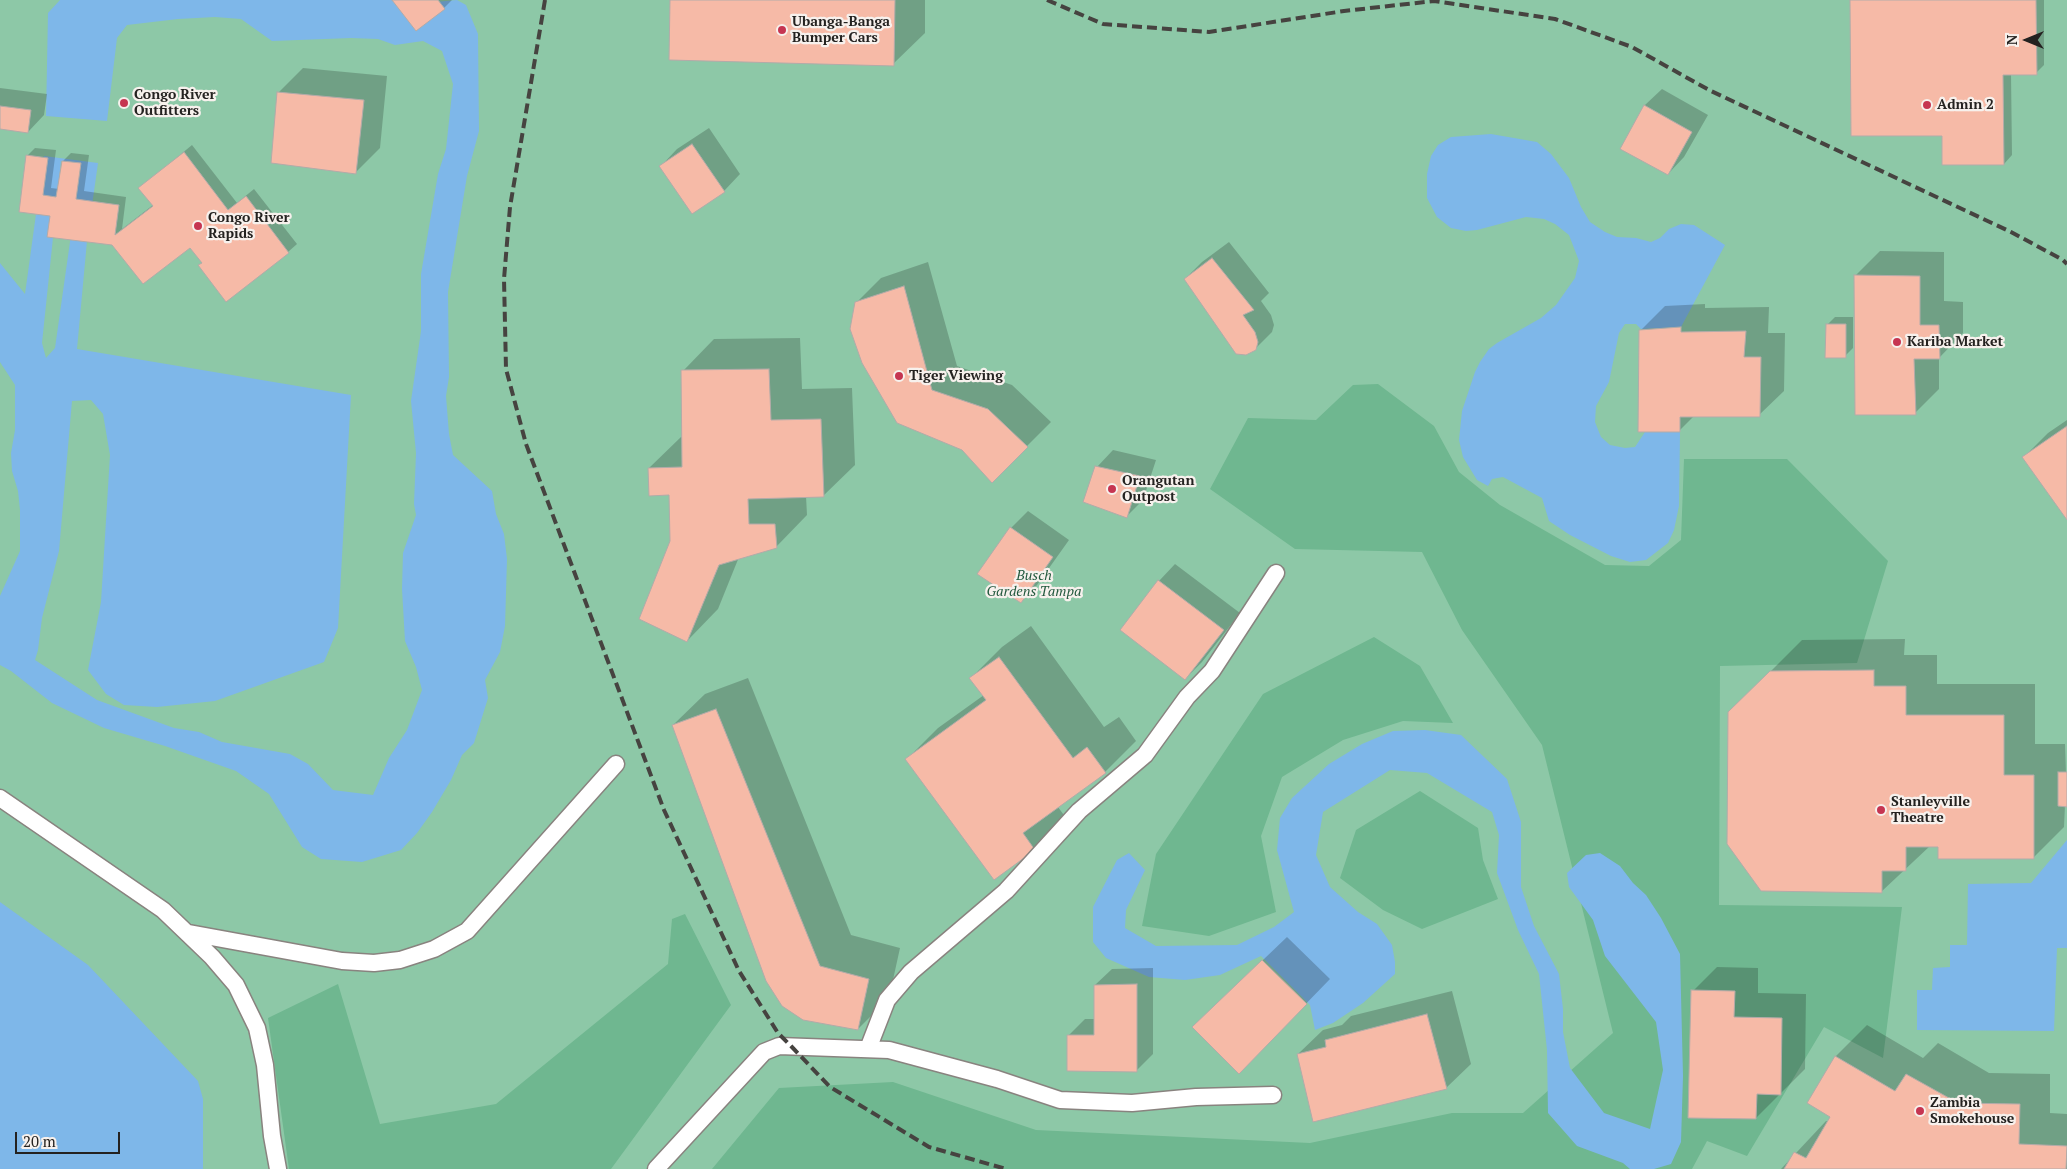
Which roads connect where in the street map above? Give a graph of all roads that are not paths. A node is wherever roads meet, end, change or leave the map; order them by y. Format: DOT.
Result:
graph roads {
  1 [pos="1276,573"];
  2 [pos="616,764"];
  3 [pos="0,798"];
  4 [pos="189,933"];
  5 [pos="868,1050"];
  6 [pos="1273,1095"];
  7 [pos="278,1169"];
  8 [pos="656,1169"];
  1 -- 5 [label="lane"];
  2 -- 4 [label="lane"];
  3 -- 4 [label="lane"];
  4 -- 7 [label="lane"];
  5 -- 6 [label="lane"];
  5 -- 8 [label="lane"];
}
